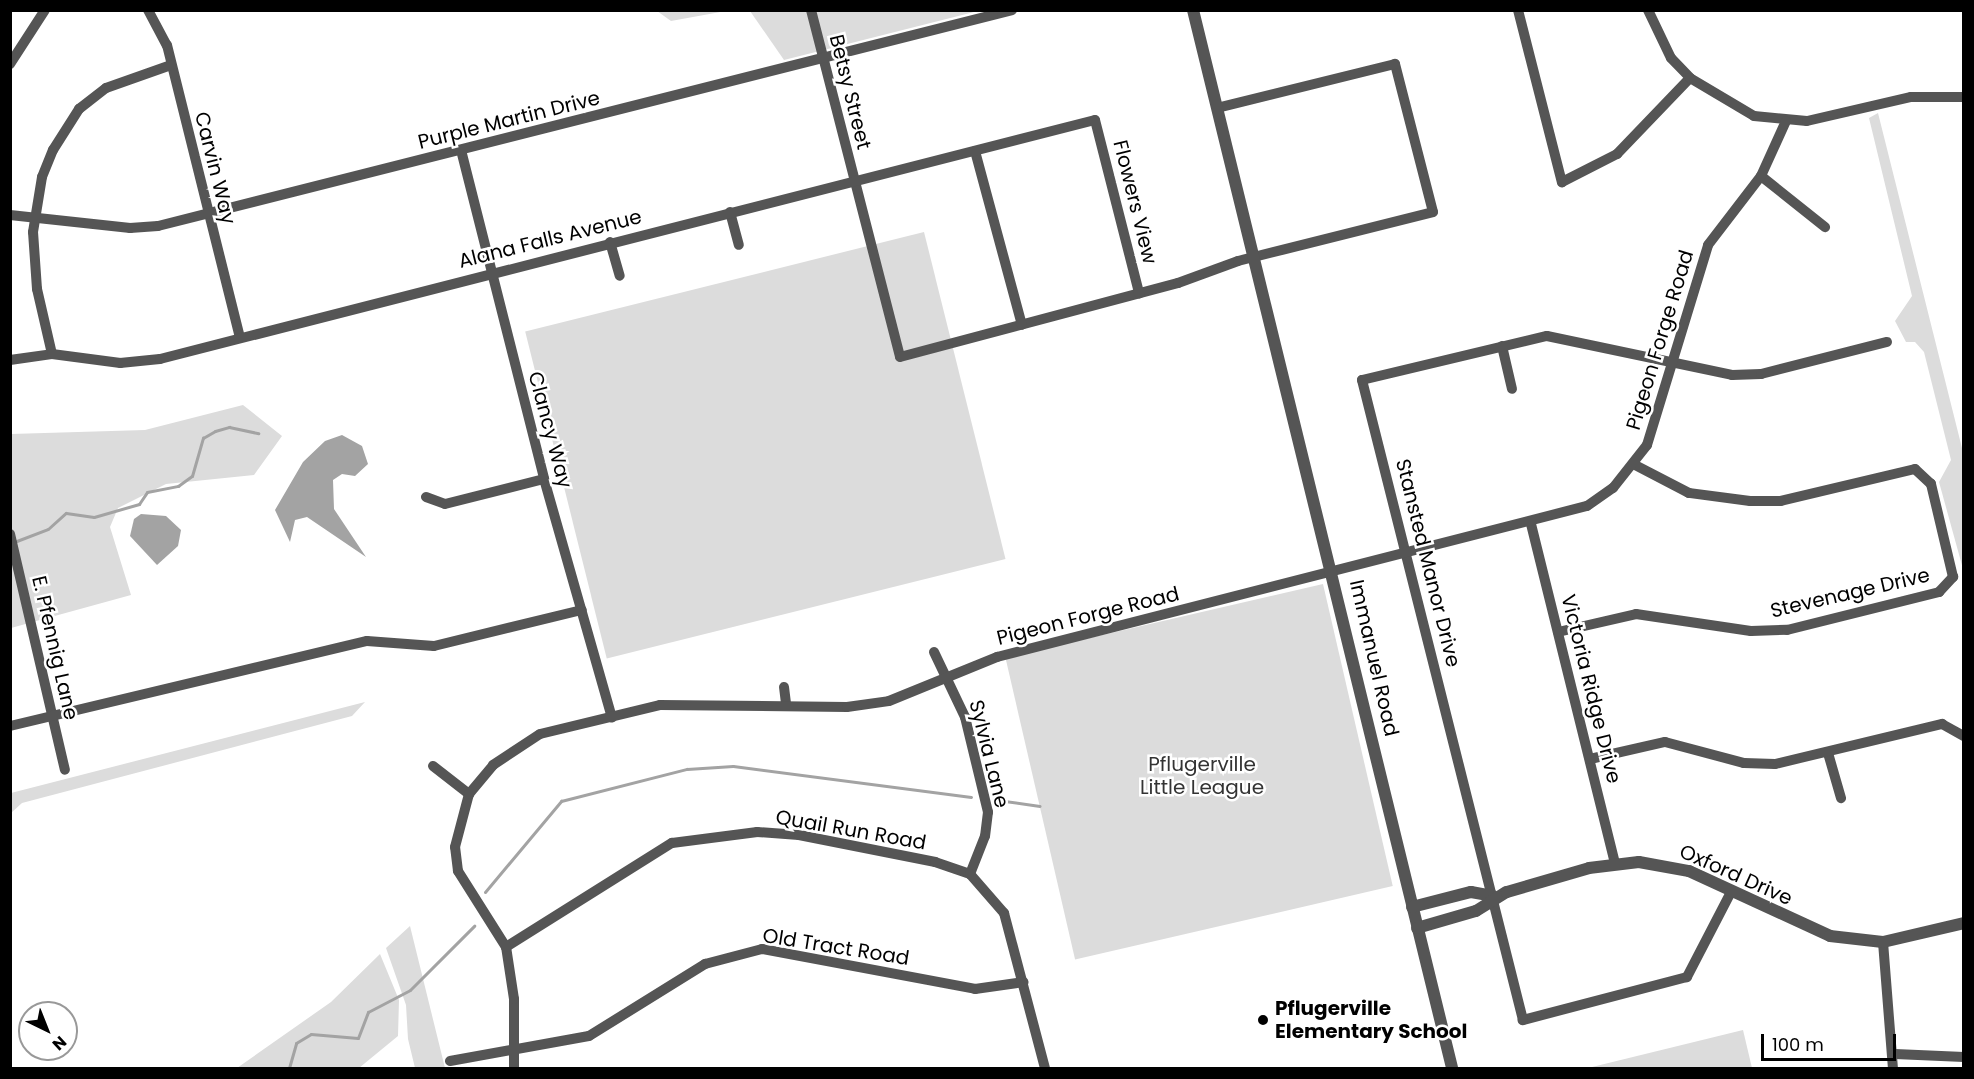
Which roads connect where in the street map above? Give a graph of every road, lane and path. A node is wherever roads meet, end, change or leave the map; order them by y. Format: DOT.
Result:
graph roads {
  1 [pos="45,10"];
  2 [pos="148,10"];
  3 [pos="812,10"];
  4 [pos="1012,10"];
  5 [pos="1193,10"];
  6 [pos="1518,10"];
  7 [pos="1648,10"];
  8 [pos="824,59"];
  9 [pos="10,64"];
  10 [pos="171,65"];
  11 [pos="1690,78"];
  12 [pos="1964,97"];
  13 [pos="1217,108"];
  14 [pos="1095,120"];
  15 [pos="1786,122"];
  16 [pos="461,150"];
  17 [pos="975,151"];
  18 [pos="1761,176"];
  19 [pos="853,181"];
  20 [pos="730,212"];
  21 [pos="208,213"];
  22 [pos="10,215"];
  23 [pos="34,218"];
  24 [pos="1825,227"];
  25 [pos="610,242"];
  26 [pos="739,245"];
  27 [pos="1255,257"];
  28 [pos="491,272"];
  29 [pos="620,276"];
  30 [pos="1139,293"];
  31 [pos="1022,325"];
  32 [pos="240,337"];
  33 [pos="1887,342"];
  34 [pos="1502,346"];
  35 [pos="52,354"];
  36 [pos="10,360"];
  37 [pos="1673,366"];
  38 [pos="1512,389"];
  39 [pos="1635,465"];
  40 [pos="544,479"];
  41 [pos="426,497"];
  42 [pos="1531,524"];
  43 [pos="10,534"];
  44 [pos="1408,554"];
  45 [pos="1334,572"];
  46 [pos="582,610"];
  47 [pos="1558,632"];
  48 [pos="934,652"];
  49 [pos="948,678"];
  50 [pos="784,687"];
  51 [pos="786,704"];
  52 [pos="52,716"];
  53 [pos="612,717"];
  54 [pos="10,726"];
  55 [pos="1964,736"];
  56 [pos="1828,753"];
  57 [pos="1590,759"];
  58 [pos="433,766"];
  59 [pos="65,770"];
  60 [pos="469,794"];
  61 [pos="1841,798"];
  62 [pos="1615,863"];
  63 [pos="970,874"];
  64 [pos="1731,892"];
  65 [pos="1493,896"];
  66 [pos="1412,907"];
  67 [pos="1964,924"];
  68 [pos="1417,928"];
  69 [pos="1883,942"];
  70 [pos="506,947"];
  71 [pos="1024,982"];
  72 [pos="512,1051"];
  73 [pos="1895,1054"];
  74 [pos="1964,1057"];
  75 [pos="450,1061"];
  76 [pos="514,1068"];
  77 [pos="1044,1068"];
  78 [pos="1452,1068"];
  79 [pos="1893,1068"];
  1 -- 9 [label="street"];
  2 -- 10 [label="street, Carvin Way"];
  3 -- 8 [label="street, Betsy Street"];
  4 -- 8 [label="street, Purple Martin Drive"];
  5 -- 13 [label="street, Immanuel Road"];
  6 -- 11 [label="street"];
  7 -- 11 [label="street"];
  8 -- 16 [label="street, Purple Martin Drive"];
  8 -- 19 [label="street, Betsy Street"];
  10 -- 21 [label="street, Carvin Way"];
  10 -- 23 [label="street"];
  11 -- 15 [label="street"];
  12 -- 15 [label="street"];
  13 -- 27 [label="street, Immanuel Road"];
  13 -- 27 [label="street"];
  14 -- 17 [label="street, Alana Falls Avenue"];
  14 -- 30 [label="street, Flowers View"];
  15 -- 18 [label="street, Pigeon Forge Road"];
  16 -- 21 [label="street, Purple Martin Drive"];
  16 -- 28 [label="street, Clancy Way"];
  17 -- 19 [label="street, Alana Falls Avenue"];
  17 -- 31 [label="street"];
  18 -- 24 [label="street"];
  18 -- 37 [label="street, Pigeon Forge Road"];
  19 -- 20 [label="street, Alana Falls Avenue"];
  19 -- 31 [label="street, Betsy Street"];
  20 -- 25 [label="street, Alana Falls Avenue"];
  20 -- 26 [label="street"];
  21 -- 23 [label="street, Purple Martin Drive"];
  21 -- 32 [label="street, Carvin Way"];
  22 -- 23 [label="street, Purple Martin Drive"];
  23 -- 35 [label="street"];
  25 -- 28 [label="street, Alana Falls Avenue"];
  25 -- 29 [label="street"];
  27 -- 30 [label="street"];
  27 -- 45 [label="street, Immanuel Road"];
  28 -- 32 [label="street, Alana Falls Avenue"];
  28 -- 40 [label="street, Clancy Way"];
  30 -- 31 [label="street"];
  32 -- 35 [label="street, Alana Falls Avenue"];
  33 -- 37 [label="street, Stansted Manor Drive"];
  34 -- 37 [label="street, Stansted Manor Drive"];
  34 -- 38 [label="street"];
  34 -- 44 [label="street, Stansted Manor Drive"];
  35 -- 36 [label="street, Alana Falls Avenue"];
  37 -- 39 [label="street, Pigeon Forge Road"];
  39 -- 42 [label="street, Pigeon Forge Road"];
  39 -- 47 [label="street, Stevenage Drive"];
  40 -- 41 [label="street"];
  40 -- 46 [label="street, Clancy Way"];
  42 -- 44 [label="street, Pigeon Forge Road"];
  42 -- 47 [label="street, Victoria Ridge Drive"];
  43 -- 52 [label="street, E. Pfennig Lane"];
  44 -- 45 [label="street, Pigeon Forge Road"];
  44 -- 65 [label="street, Stansted Manor Drive"];
  45 -- 49 [label="street, Pigeon Forge Road"];
  45 -- 66 [label="street, Immanuel Road"];
  46 -- 52 [label="street"];
  46 -- 53 [label="street, Clancy Way"];
  47 -- 57 [label="street, Victoria Ridge Drive"];
  48 -- 49 [label="street, Sylvia Lane"];
  49 -- 51 [label="street, Pigeon Forge Road"];
  49 -- 63 [label="street, Sylvia Lane"];
  50 -- 51 [label="street"];
  51 -- 53 [label="street, Pigeon Forge Road"];
  52 -- 54 [label="street"];
  52 -- 59 [label="street, E. Pfennig Lane"];
  53 -- 60 [label="street, Pigeon Forge Road"];
  55 -- 56 [label="street"];
  56 -- 57 [label="street"];
  56 -- 61 [label="street"];
  57 -- 62 [label="street, Victoria Ridge Drive"];
  58 -- 60 [label="street"];
  60 -- 70 [label="street, Pigeon Forge Road"];
  62 -- 64 [label="street, Oxford Drive"];
  62 -- 65 [label="street, Oxford Drive"];
  63 -- 70 [label="street, Quail Run Road"];
  63 -- 71 [label="street"];
  64 -- 65 [label="street, Stansted Manor Drive"];
  64 -- 69 [label="street, Oxford Drive"];
  65 -- 66 [label="street"];
  65 -- 68 [label="street"];
  66 -- 68 [label="street, Immanuel Road"];
  67 -- 69 [label="street, Oxford Drive"];
  68 -- 78 [label="street, Immanuel Road"];
  69 -- 73 [label="street"];
  70 -- 72 [label="street, Pigeon Forge Road"];
  71 -- 72 [label="street, Old Tract Road"];
  71 -- 77 [label="street"];
  72 -- 75 [label="street, Old Tract Road"];
  72 -- 76 [label="street, Pigeon Forge Road"];
  73 -- 74 [label="street"];
  73 -- 79 [label="street"];
}
